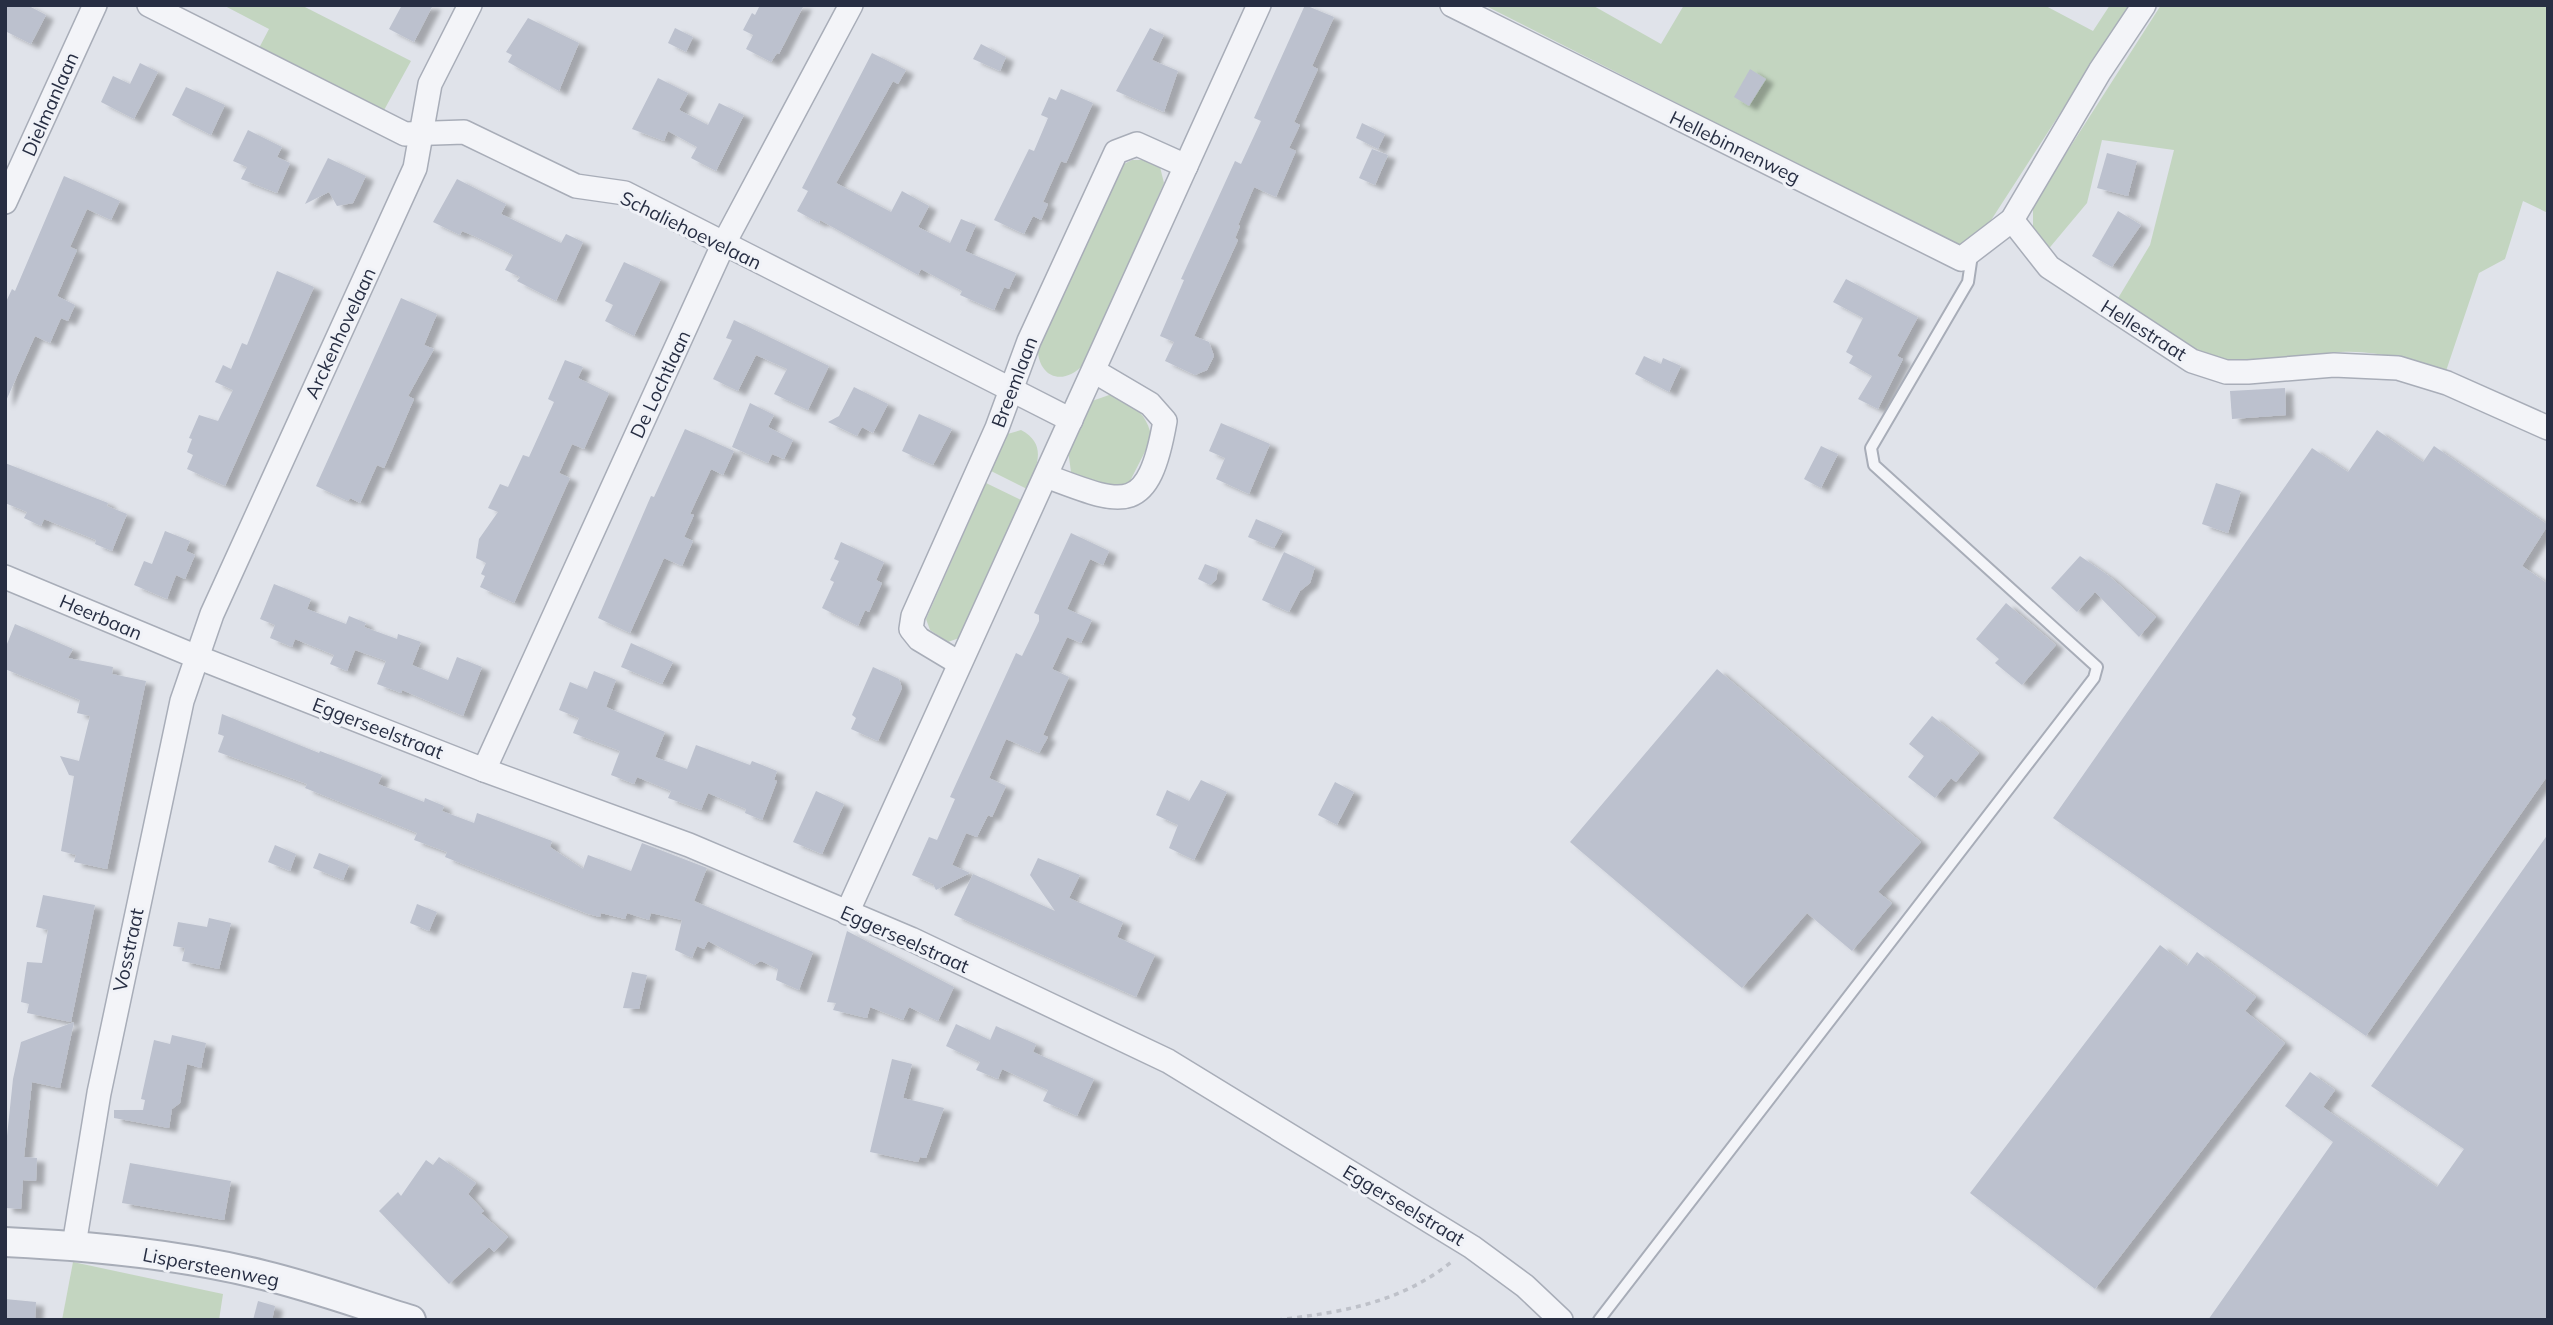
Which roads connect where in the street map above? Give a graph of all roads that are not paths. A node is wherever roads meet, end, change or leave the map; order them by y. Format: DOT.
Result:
graph roads {
  1 [pos="95,5"];
  2 [pos="149,5"];
  3 [pos="470,5"];
  4 [pos="850,5"];
  5 [pos="1259,5"];
  6 [pos="1452,5"];
  7 [pos="2144,5"];
  8 [pos="422,135"];
  9 [pos="1186,166"];
  10 [pos="5,202"];
  11 [pos="2012,220"];
  12 [pos="723,245"];
  13 [pos="1972,252"];
  14 [pos="1094,371"];
  15 [pos="1011,390"];
  16 [pos="1071,419"];
  17 [pos="2548,428"];
  18 [pos="1046,476"];
  19 [pos="5,577"];
  20 [pos="197,657"];
  21 [pos="960,663"];
  22 [pos="484,769"];
  23 [pos="847,913"];
  24 [pos="5,1242"];
  25 [pos="74,1245"];
  26 [pos="411,1320"];
  27 [pos="1561,1320"];
  28 [pos="1599,1320"];
  1 -- 10 [label="street, Dielmanlaan"];
  2 -- 8 [label="street, Schaliehoevelaan"];
  3 -- 8 [label="street, Arckenhovelaan"];
  4 -- 12 [label="street, De Lochtlaan"];
  5 -- 9 [label="street"];
  6 -- 13 [label="street, Hellebinnenweg"];
  7 -- 11 [label="street"];
  8 -- 12 [label="street, Schaliehoevelaan"];
  8 -- 20 [label="street, Arckenhovelaan"];
  9 -- 14 [label="street"];
  9 -- 15 [label="street, Breemlaan"];
  11 -- 13 [label="street"];
  11 -- 17 [label="street, Hellestraat"];
  12 -- 15 [label="street, Schaliehoevelaan"];
  12 -- 22 [label="street, De Lochtlaan"];
  13 -- 28 [label="lane"];
  14 -- 16 [label="street"];
  14 -- 18 [label="street"];
  15 -- 16 [label="street, Schaliehoevelaan"];
  15 -- 21 [label="street, Breemlaan"];
  16 -- 18 [label="street"];
  18 -- 21 [label="street"];
  19 -- 20 [label="street, Heerbaan"];
  20 -- 22 [label="street, Eggerseelstraat"];
  20 -- 25 [label="street, Vosstraat"];
  21 -- 23 [label="street"];
  22 -- 23 [label="street, Eggerseelstraat"];
  23 -- 27 [label="street, Eggerseelstraat"];
  24 -- 25 [label="street, Lispersteenweg"];
  25 -- 26 [label="street, Lispersteenweg"];
}
